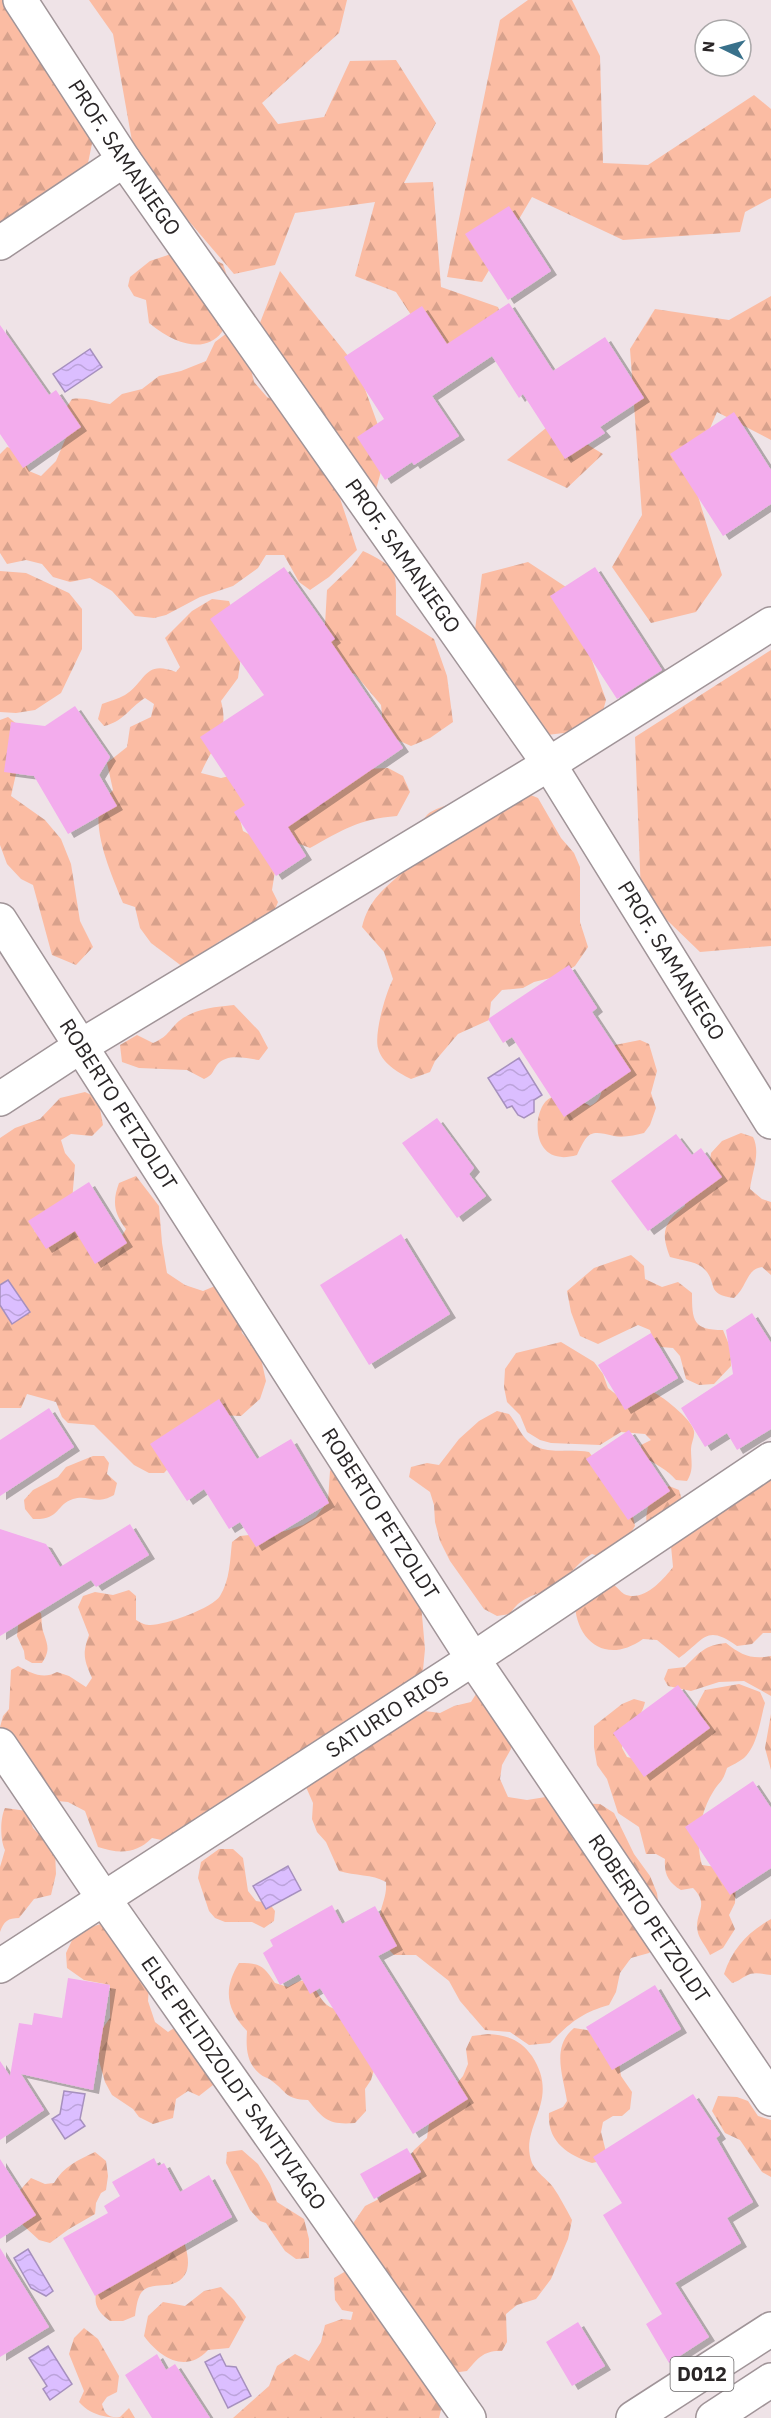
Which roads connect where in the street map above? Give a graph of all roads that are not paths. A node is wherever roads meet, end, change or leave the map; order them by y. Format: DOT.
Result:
graph roads {
  1 [pos="20,0"];
  2 [pos="124,160"];
  3 [pos="0,243"];
  4 [pos="771,624"];
  5 [pos="549,764"];
  6 [pos="0,920"];
  7 [pos="81,1046"];
  8 [pos="0,1100"];
  9 [pos="771,1122"];
  10 [pos="771,1459"];
  11 [pos="473,1659"];
  12 [pos="0,1745"];
  13 [pos="104,1899"];
  14 [pos="0,1966"];
  15 [pos="771,2099"];
  16 [pos="771,2330"];
  17 [pos="771,2380"];
  18 [pos="469,2418"];
  19 [pos="633,2418"];
  20 [pos="713,2418"];
  1 -- 2 [label="street, PROF. SAMANIEGO"];
  2 -- 3 [label="street"];
  2 -- 5 [label="street, PROF. SAMANIEGO"];
  4 -- 5 [label="street"];
  5 -- 7 [label="street"];
  5 -- 9 [label="street, PROF. SAMANIEGO"];
  6 -- 7 [label="street, ROBERTO PETZOLDT"];
  7 -- 8 [label="street"];
  7 -- 11 [label="street, ROBERTO PETZOLDT"];
  10 -- 11 [label="street, SATURIO RIOS"];
  11 -- 13 [label="street, SATURIO RIOS"];
  11 -- 15 [label="street, ROBERTO PETZOLDT"];
  12 -- 13 [label="street, ELSE PELTDZOLDT SANTIVIAGO"];
  13 -- 14 [label="street, SATURIO RIOS"];
  13 -- 18 [label="street, ELSE PELTDZOLDT SANTIVIAGO"];
  16 -- 19 [label="street, D012"];
  17 -- 20 [label="street, D012"];
}
